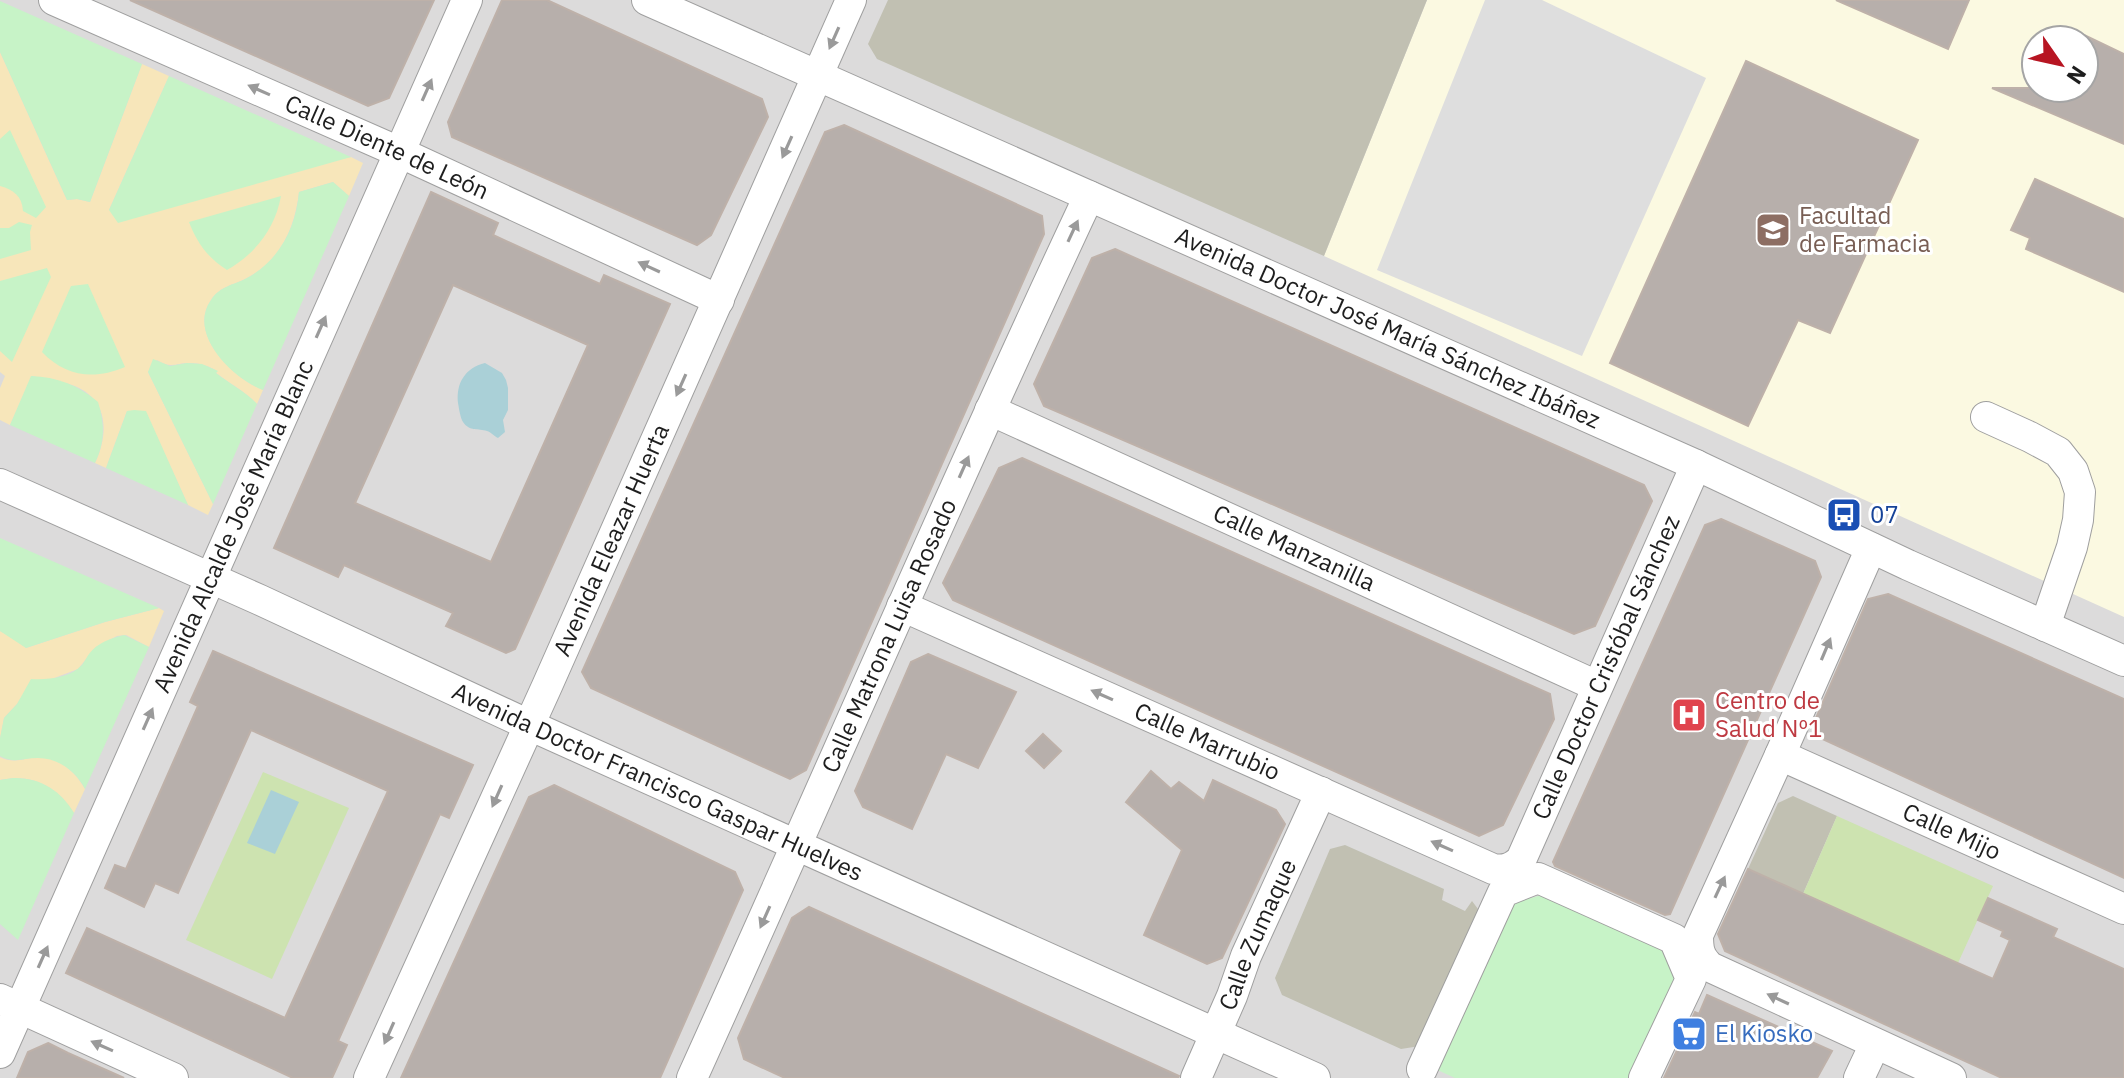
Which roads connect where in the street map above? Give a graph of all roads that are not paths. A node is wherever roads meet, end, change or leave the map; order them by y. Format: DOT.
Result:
graph roads {
  1 [pos="54,0"];
  2 [pos="467,0"];
  3 [pos="647,0"];
  4 [pos="851,0"];
  5 [pos="818,75"];
  6 [pos="399,152"];
  7 [pos="1089,196"];
  8 [pos="719,300"];
  9 [pos="990,410"];
  10 [pos="1986,417"];
  11 [pos="1696,465"];
  12 [pos="0,484"];
  13 [pos="1871,548"];
  14 [pos="211,578"];
  15 [pos="902,606"];
  16 [pos="2045,626"];
  17 [pos="2124,661"];
  18 [pos="1597,686"];
  19 [pos="529,725"];
  20 [pos="1780,755"];
  21 [pos="1321,792"];
  22 [pos="797,846"];
  23 [pos="1518,875"];
  24 [pos="2124,909"];
  25 [pos="1693,962"];
  26 [pos="10,1004"];
  27 [pos="1216,1033"];
  28 [pos="1875,1044"];
  29 [pos="0,1053"];
  30 [pos="1422,1069"];
  31 [pos="697,1076"];
  32 [pos="173,1078"];
  33 [pos="369,1078"];
  34 [pos="1196,1078"];
  35 [pos="1315,1078"];
  36 [pos="1644,1078"];
  37 [pos="1859,1078"];
  38 [pos="1951,1078"];
  6 -- 1 [label="street, Calle Diente de León, one-way"];
  6 -- 2 [label="street, Avenida Alcalde José María Blanc, one-way"];
  3 -- 5 [label="street, Avenida Doctor José María Sánchez Ibáñez"];
  4 -- 5 [label="street, Avenida Eleazar Huerta, one-way"];
  5 -- 7 [label="street, Avenida Doctor José María Sánchez Ibáñez"];
  5 -- 8 [label="street, Avenida Eleazar Huerta, one-way"];
  8 -- 6 [label="street, Calle Diente de León, one-way"];
  14 -- 6 [label="street, Avenida Alcalde José María Blanc, one-way"];
  9 -- 7 [label="street, Calle Matrona Luisa Rosado, one-way"];
  7 -- 11 [label="street, Avenida Doctor José María Sánchez Ibáñez"];
  8 -- 19 [label="street, Avenida Eleazar Huerta, one-way"];
  15 -- 9 [label="street, Calle Matrona Luisa Rosado, one-way"];
  9 -- 18 [label="street, Calle Manzanilla"];
  10 -- 16 [label="street"];
  11 -- 13 [label="street, Avenida Doctor José María Sánchez Ibáñez"];
  11 -- 18 [label="street, Calle Doctor Cristóbal Sánchez"];
  12 -- 14 [label="street, Avenida Doctor Francisco Gaspar Huelves"];
  13 -- 16 [label="street, Avenida Doctor José María Sánchez Ibáñez"];
  20 -- 13 [label="street, one-way"];
  14 -- 19 [label="street, Avenida Doctor Francisco Gaspar Huelves"];
  26 -- 14 [label="street, Avenida Alcalde José María Blanc, one-way"];
  21 -- 15 [label="street, Calle Marrubio, one-way"];
  15 -- 22 [label="street, Calle Matrona Luisa Rosado"];
  16 -- 17 [label="street, Avenida Doctor José María Sánchez Ibáñez"];
  18 -- 23 [label="street, Calle Doctor Cristóbal Sánchez"];
  19 -- 22 [label="street, Avenida Doctor Francisco Gaspar Huelves"];
  19 -- 33 [label="street, Avenida Eleazar Huerta, one-way"];
  20 -- 24 [label="street, Calle Mijo"];
  25 -- 20 [label="street, one-way"];
  23 -- 21 [label="street, Calle Marrubio, one-way"];
  21 -- 27 [label="street, Calle Zumaque"];
  22 -- 27 [label="street, Avenida Doctor Francisco Gaspar Huelves"];
  22 -- 31 [label="street, Calle Matrona Luisa Rosado, one-way"];
  23 -- 25 [label="street, Calle Marrubio"];
  23 -- 30 [label="street, Calle Doctor Cristóbal Sánchez"];
  28 -- 25 [label="street, Calle Marrubio, one-way"];
  25 -- 36 [label="street"];
  26 -- 29 [label="street, Avenida Alcalde José María Blanc"];
  32 -- 26 [label="street, one-way"];
  27 -- 34 [label="street, Calle Zumaque"];
  27 -- 35 [label="street, Avenida Doctor Francisco Gaspar Huelves"];
  28 -- 37 [label="street"];
  28 -- 38 [label="street, Calle Marrubio"];
}
